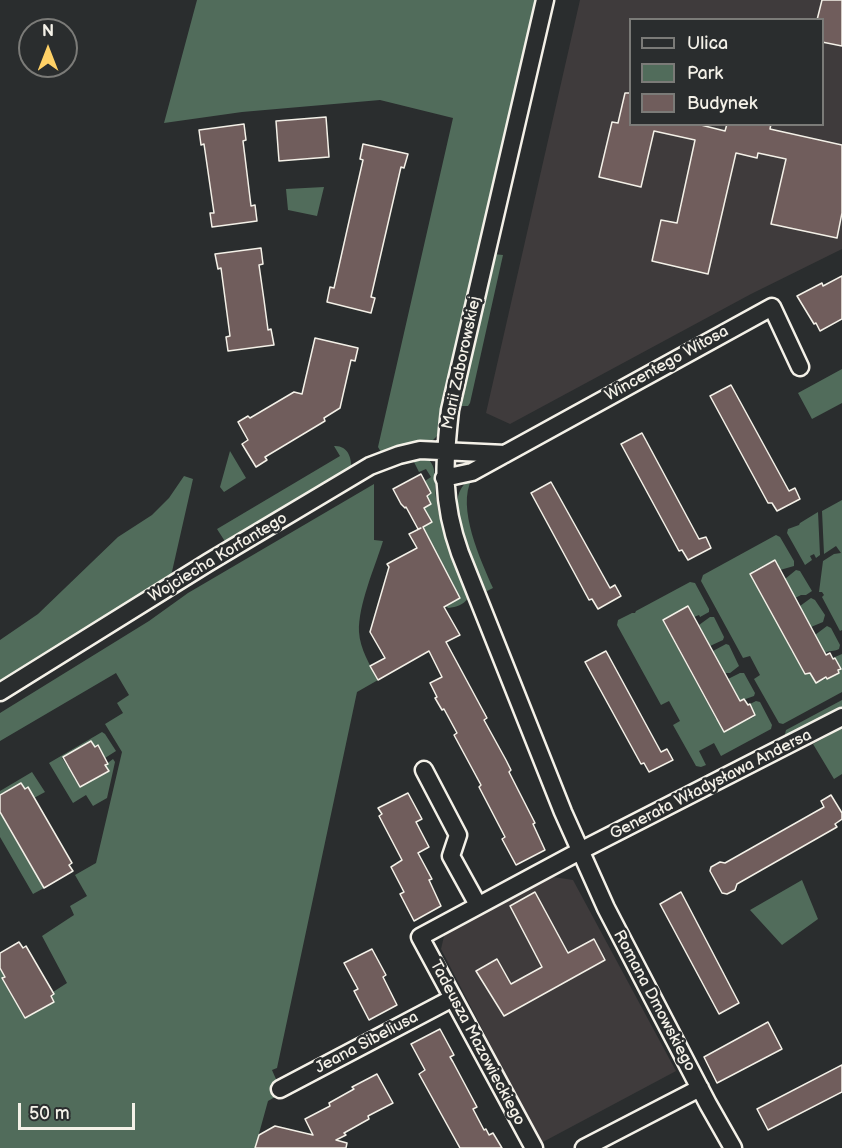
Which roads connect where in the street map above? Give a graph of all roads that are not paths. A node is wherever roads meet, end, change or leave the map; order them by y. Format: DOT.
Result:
graph roads {
  1 [pos="545,0"];
  2 [pos="800,367"];
  3 [pos="445,451"];
  4 [pos="506,454"];
  5 [pos="444,478"];
  6 [pos="0,692"];
  7 [pos="842,717"];
  8 [pos="424,770"];
  9 [pos="580,851"];
  10 [pos="478,905"];
  11 [pos="420,937"];
  12 [pos="453,998"];
  13 [pos="700,1088"];
  14 [pos="280,1089"];
  15 [pos="534,1148"];
  16 [pos="584,1148"];
  17 [pos="733,1148"];
  1 -- 3 [label="street, Marii Zaborowskiej"];
  2 -- 4 [label="street, Wincentego Witosa"];
  3 -- 4 [label="street"];
  3 -- 5 [label="street, Marii Zaborowskiej"];
  3 -- 6 [label="street, Wojciecha Korfantego"];
  4 -- 5 [label="street, Wincentego Witosa"];
  5 -- 9 [label="street, Marii Zaborowskiej"];
  7 -- 9 [label="street, Generała Władysława Andersa"];
  8 -- 10 [label="street"];
  9 -- 10 [label="street, Generała Władysława Andersa"];
  9 -- 13 [label="street, Romana Dmowskiego"];
  10 -- 11 [label="street, Generała Władysława Andersa"];
  11 -- 12 [label="street, Tadeusza Mazowieckiego"];
  12 -- 14 [label="street, Jeana Sibeliusa"];
  12 -- 15 [label="street, Tadeusza Mazowieckiego"];
  13 -- 16 [label="street"];
  13 -- 17 [label="street, Romana Dmowskiego"];
}
